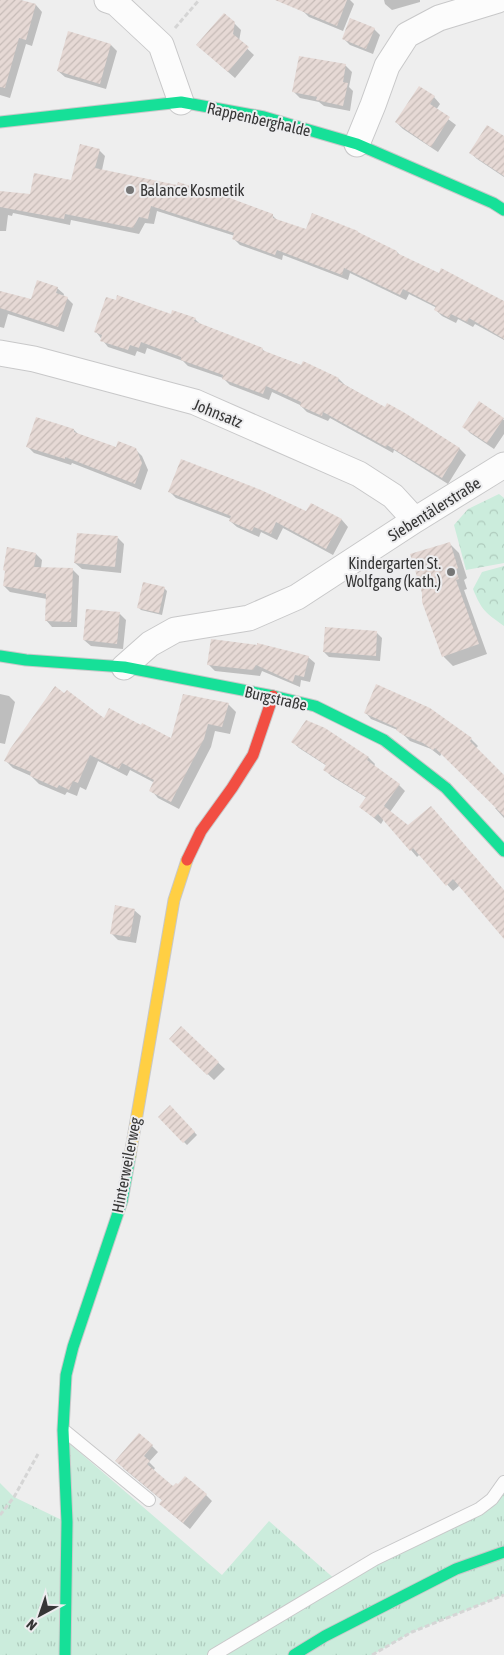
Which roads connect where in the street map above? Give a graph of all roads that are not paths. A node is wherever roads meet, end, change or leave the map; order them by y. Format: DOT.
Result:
graph roads {
  1 [pos="107,0"];
  2 [pos="498,0"];
  3 [pos="181,102"];
  4 [pos="0,122"];
  5 [pos="357,144"];
  6 [pos="504,210"];
  7 [pos="0,353"];
  8 [pos="504,465"];
  9 [pos="415,520"];
  10 [pos="0,656"];
  11 [pos="124,667"];
  12 [pos="273,696"];
  13 [pos="504,851"];
  14 [pos="63,1430"];
  15 [pos="504,1482"];
  16 [pos="149,1500"];
  17 [pos="504,1552"];
  18 [pos="65,1655"];
  19 [pos="214,1655"];
  20 [pos="294,1655"];
  1 -- 3 [label="street"];
  2 -- 5 [label="street"];
  3 -- 4 [label="street, Rappenberghalde"];
  3 -- 5 [label="street, Rappenberghalde"];
  5 -- 6 [label="street, Rappenberghalde"];
  7 -- 9 [label="street, Johnsatz"];
  8 -- 9 [label="street, Siebentälerstraße"];
  9 -- 11 [label="street, Siebentälerstraße"];
  10 -- 11 [label="street, Burgstraße"];
  11 -- 12 [label="street, Burgstraße"];
  12 -- 13 [label="street, Burgstraße"];
  12 -- 14 [label="street, Hinterweilerweg"];
  14 -- 16 [label="lane"];
  14 -- 18 [label="street, Hinterweilerweg"];
  15 -- 19 [label="lane"];
  17 -- 20 [label="street"];
}
